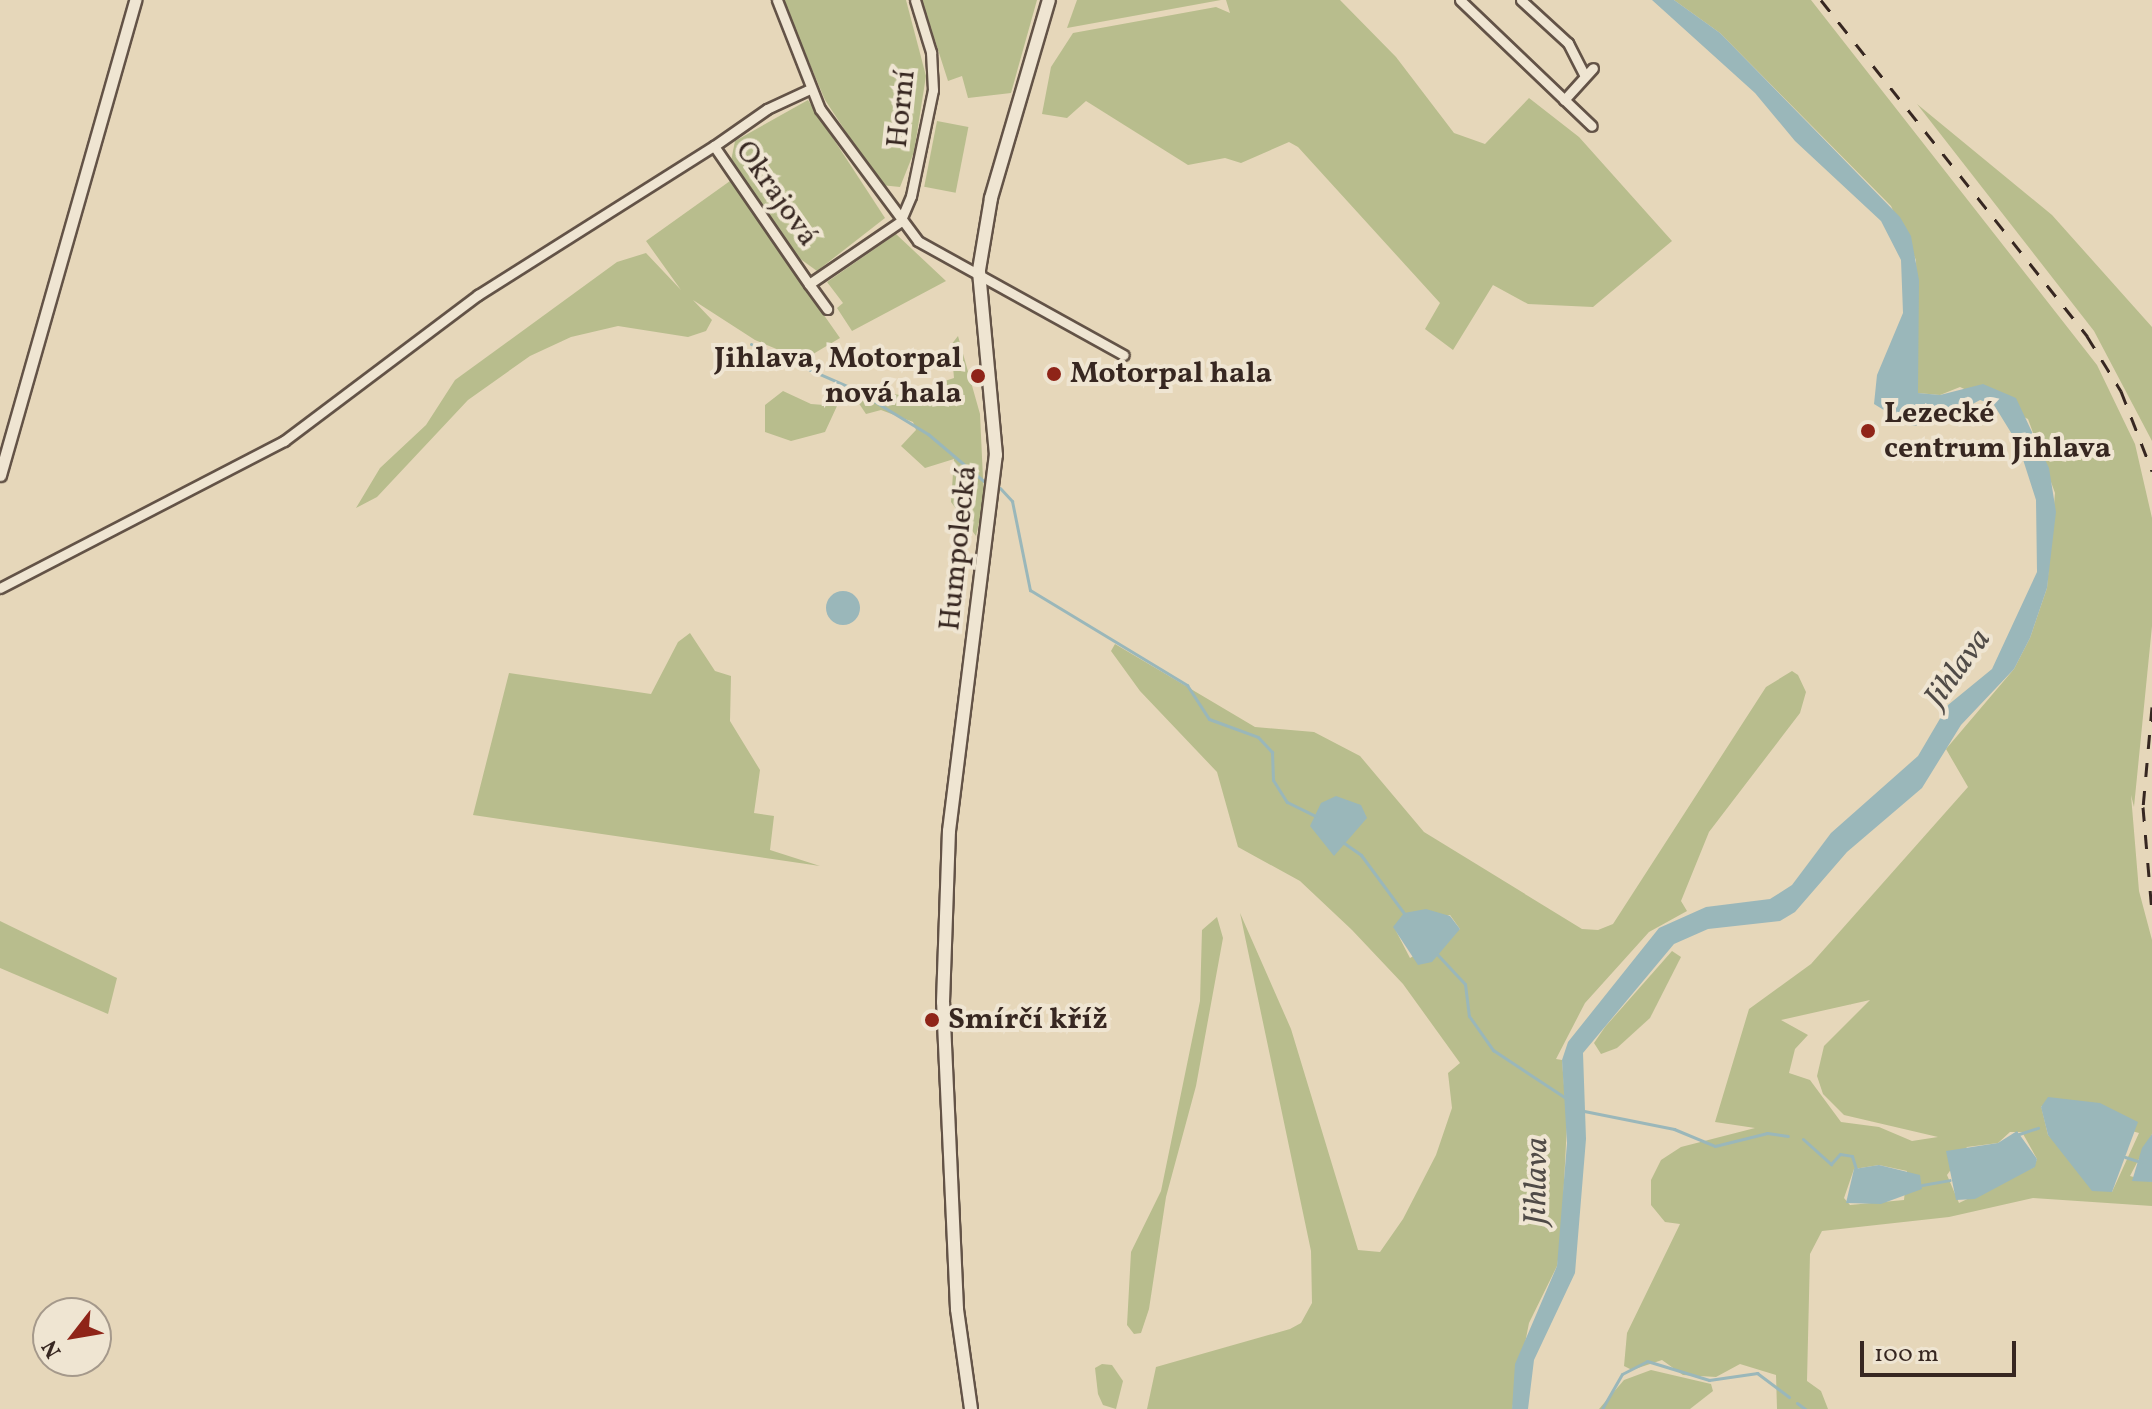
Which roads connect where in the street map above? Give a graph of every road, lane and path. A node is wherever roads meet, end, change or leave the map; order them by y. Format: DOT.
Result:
graph roads {
  1 [pos="135,0"];
  2 [pos="777,0"];
  3 [pos="915,0"];
  4 [pos="1049,0"];
  5 [pos="1460,0"];
  6 [pos="1521,0"];
  7 [pos="1593,68"];
  8 [pos="1584,75"];
  9 [pos="810,89"];
  10 [pos="1564,100"];
  11 [pos="1592,126"];
  12 [pos="714,146"];
  13 [pos="900,222"];
  14 [pos="979,270"];
  15 [pos="809,284"];
  16 [pos="827,309"];
  17 [pos="1124,355"];
  18 [pos="0,475"];
  19 [pos="0,588"];
  20 [pos="971,1409"];
  1 -- 18 [label="street"];
  2 -- 9 [label="street"];
  3 -- 13 [label="street, Horní"];
  4 -- 14 [label="main road, Humpolecká"];
  5 -- 10 [label="street"];
  6 -- 8 [label="street"];
  7 -- 8 [label="street"];
  8 -- 10 [label="street"];
  9 -- 12 [label="street, Okrajová"];
  9 -- 13 [label="street"];
  10 -- 11 [label="street"];
  12 -- 15 [label="street, Okrajová"];
  12 -- 19 [label="street"];
  13 -- 14 [label="street"];
  13 -- 15 [label="street, Okrajová"];
  14 -- 17 [label="street"];
  14 -- 20 [label="main road, Humpolecká"];
  15 -- 16 [label="street, Okrajová"];
}
